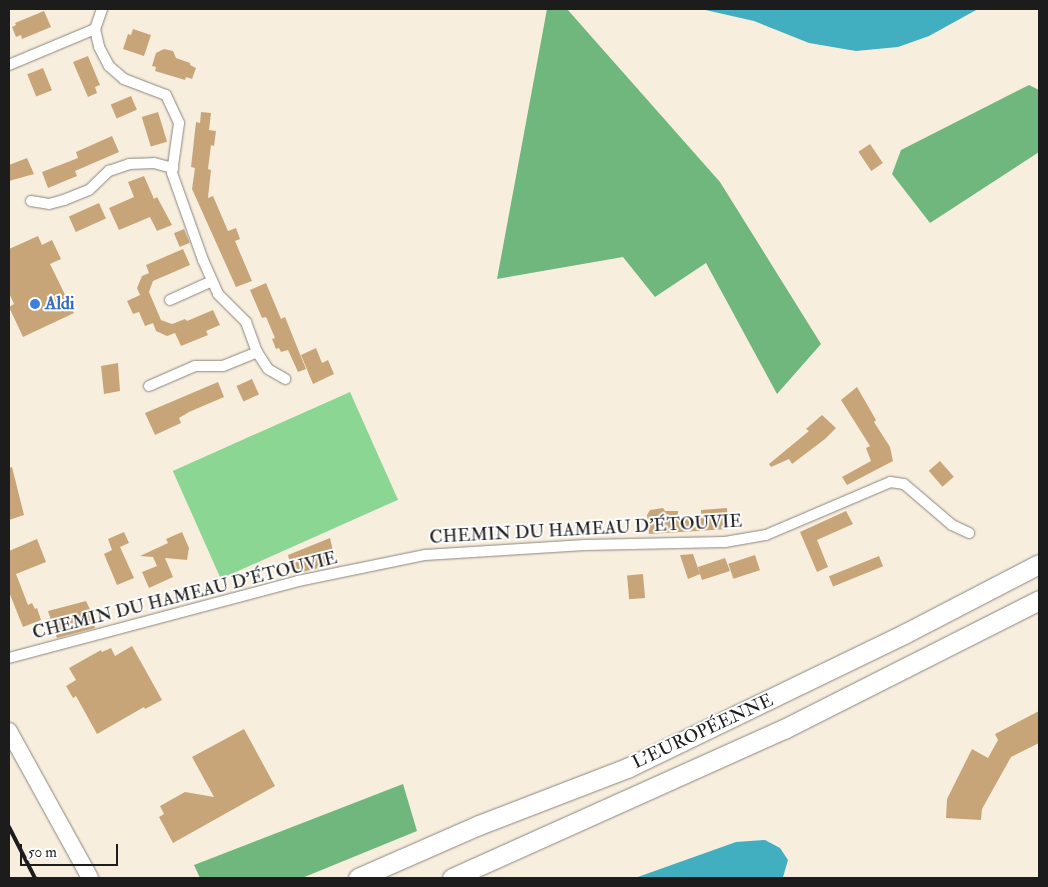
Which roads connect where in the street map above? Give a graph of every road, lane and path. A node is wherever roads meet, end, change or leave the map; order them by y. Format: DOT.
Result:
graph roads {
  1 [pos="102,9"];
  2 [pos="95,29"];
  3 [pos="9,65"];
  4 [pos="173,168"];
  5 [pos="31,201"];
  6 [pos="212,281"];
  7 [pos="170,300"];
  8 [pos="257,352"];
  9 [pos="284,380"];
  10 [pos="149,386"];
  11 [pos="969,533"];
  12 [pos="1039,564"];
  13 [pos="1039,600"];
  14 [pos="9,658"];
  15 [pos="9,731"];
  16 [pos="90,878"];
  17 [pos="358,878"];
  18 [pos="452,878"];
  1 -- 2 [label="street"];
  2 -- 3 [label="street"];
  2 -- 4 [label="street"];
  4 -- 5 [label="street"];
  4 -- 6 [label="street"];
  6 -- 7 [label="street"];
  6 -- 8 [label="street"];
  8 -- 9 [label="street"];
  8 -- 10 [label="street"];
  11 -- 14 [label="street, CHEMIN DU HAMEAU D'ÉTOUVIE"];
  12 -- 17 [label="highway, L'EUROPÉENNE"];
  13 -- 18 [label="highway, L'EUROPÉENNE"];
  15 -- 16 [label="main road"];
}
